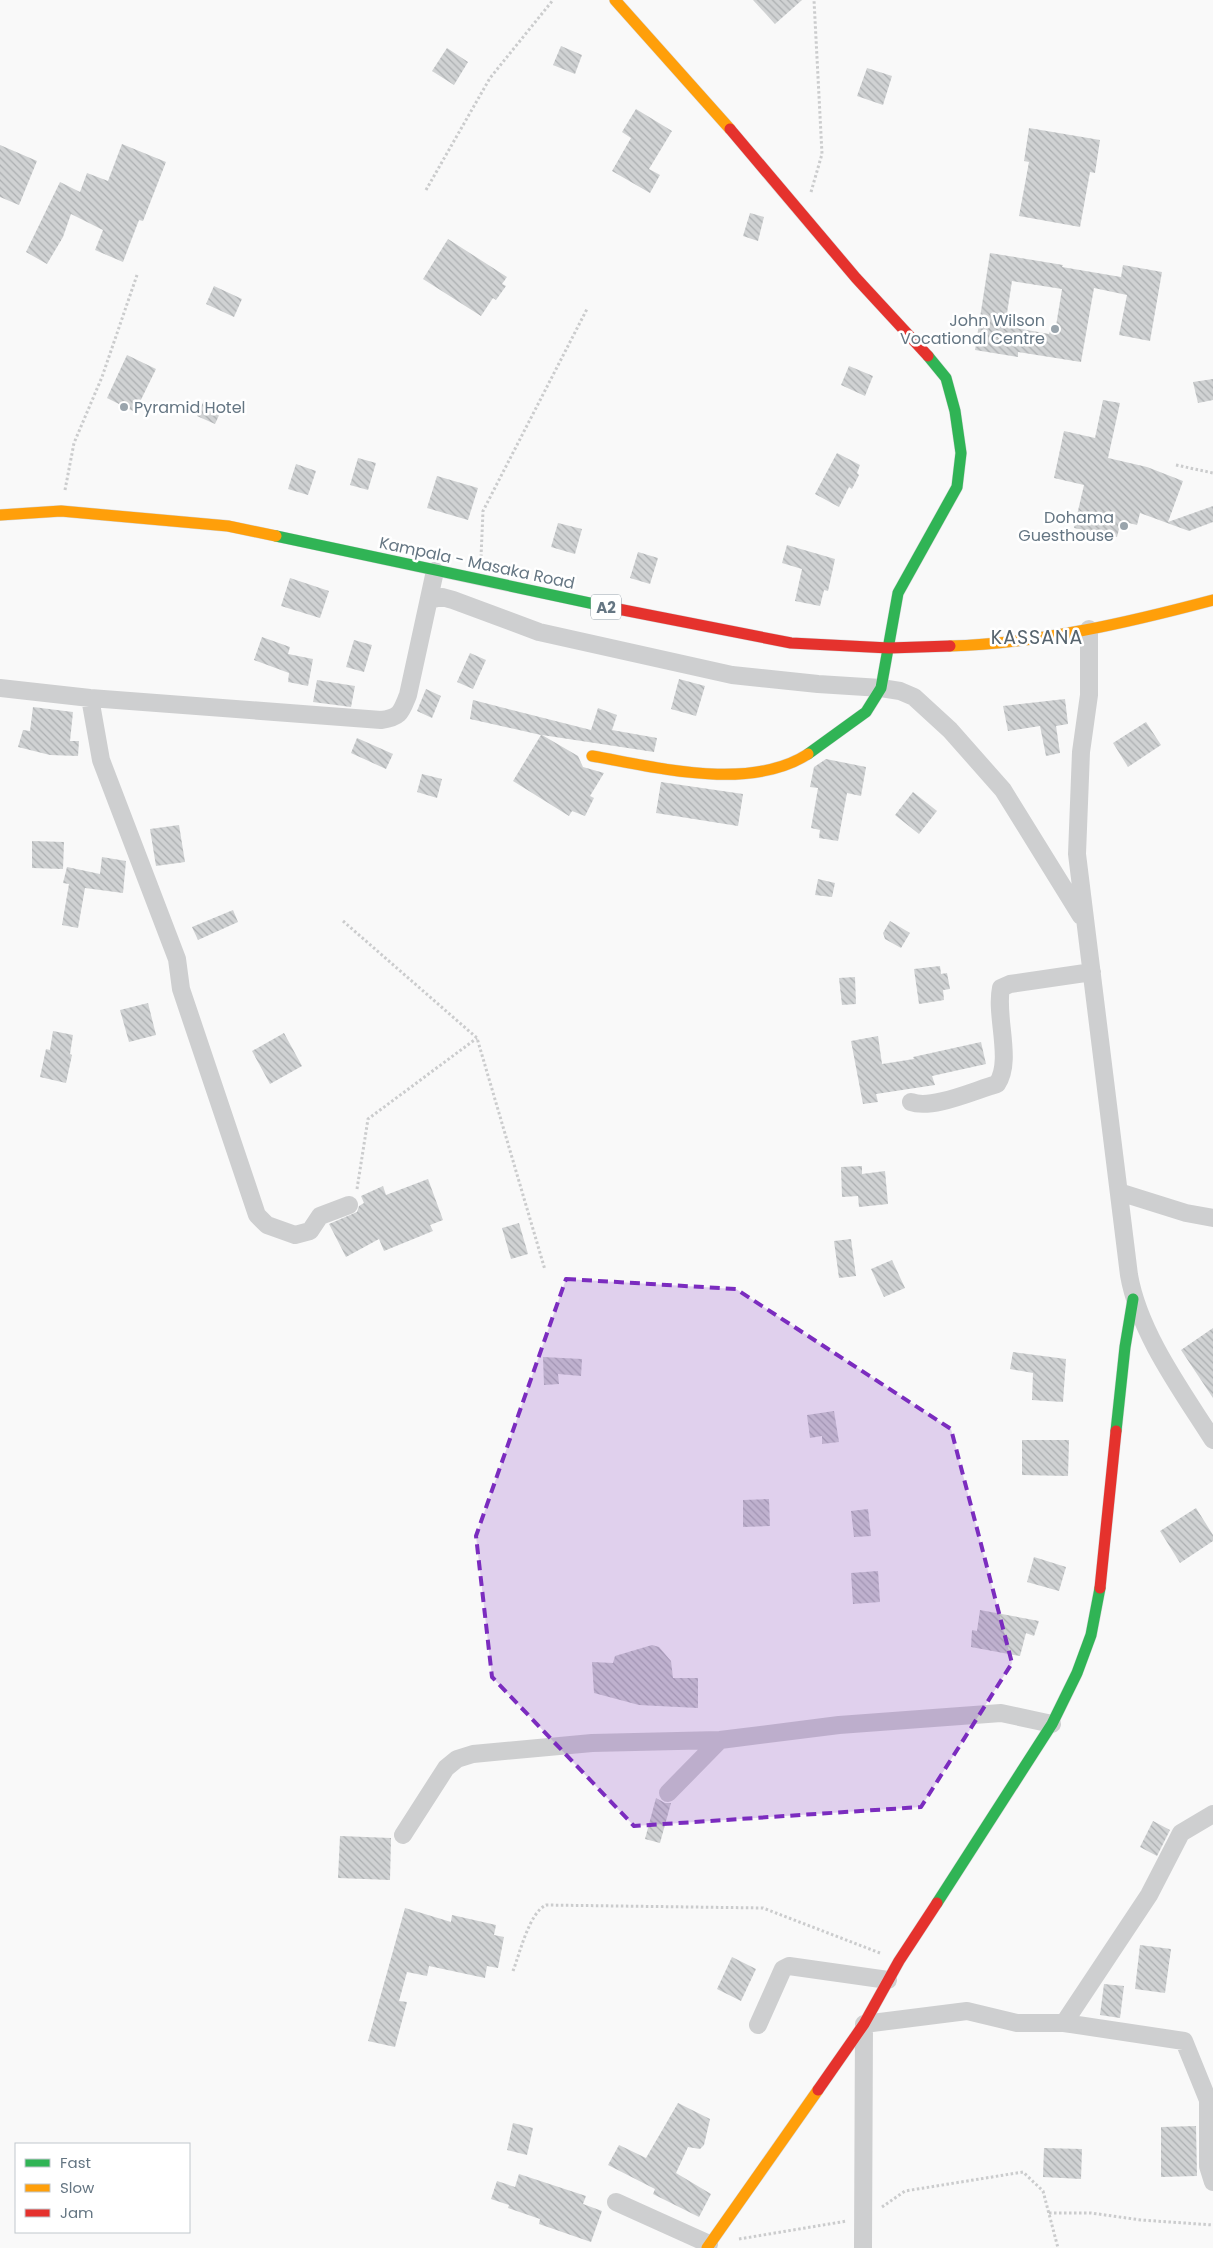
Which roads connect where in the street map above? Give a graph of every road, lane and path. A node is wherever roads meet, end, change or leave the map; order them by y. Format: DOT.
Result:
graph roads {
  1 [pos="554,0"];
  2 [pos="615,0"];
  3 [pos="814,0"];
  4 [pos="426,190"];
  5 [pos="804,216"];
  6 [pos="138,275"];
  7 [pos="587,309"];
  8 [pos="1176,466"];
  9 [pos="1213,473"];
  10 [pos="61,511"];
  11 [pos="0,515"];
  12 [pos="435,572"];
  13 [pos="482,580"];
  14 [pos="429,600"];
  15 [pos="1213,600"];
  16 [pos="1089,629"];
  17 [pos="889,648"];
  18 [pos="0,688"];
  19 [pos="881,688"];
  20 [pos="90,698"];
  21 [pos="592,756"];
  22 [pos="343,921"];
  23 [pos="1084,921"];
  24 [pos="1092,972"];
  25 [pos="477,1038"];
  26 [pos="911,1102"];
  27 [pos="1119,1192"];
  28 [pos="349,1205"];
  29 [pos="1213,1218"];
  30 [pos="545,1270"];
  31 [pos="1133,1299"];
  32 [pos="1213,1440"];
  33 [pos="1052,1724"];
  34 [pos="720,1740"];
  35 [pos="668,1793"];
  36 [pos="1213,1814"];
  37 [pos="404,1835"];
  38 [pos="900,1961"];
  39 [pos="513,1971"];
  40 [pos="888,1980"];
  41 [pos="1064,2023"];
  42 [pos="758,2024"];
  43 [pos="864,2024"];
  44 [pos="1213,2182"];
  45 [pos="616,2202"];
  46 [pos="1049,2214"];
  47 [pos="864,2218"];
  48 [pos="1213,2225"];
  49 [pos="738,2240"];
  50 [pos="708,2246"];
  51 [pos="863,2248"];
  52 [pos="1058,2248"];
  1 -- 4 [label="path"];
  2 -- 5 [label="street"];
  3 -- 5 [label="path"];
  5 -- 17 [label="street"];
  6 -- 10 [label="path"];
  7 -- 13 [label="path"];
  8 -- 9 [label="path"];
  10 -- 11 [label="street, Kampala - Masaka Road / A2"];
  10 -- 12 [label="street, Kampala - Masaka Road / A2"];
  12 -- 13 [label="street, Kampala - Masaka Road / A2"];
  12 -- 14 [label="street"];
  13 -- 17 [label="street, Kampala - Masaka Road / A2"];
  14 -- 19 [label="street"];
  14 -- 20 [label="street"];
  15 -- 16 [label="street, Kampala - Masaka Road / A2"];
  16 -- 17 [label="street, Kampala - Masaka Road / A2"];
  16 -- 23 [label="street"];
  17 -- 19 [label="street"];
  18 -- 20 [label="street"];
  19 -- 21 [label="street"];
  19 -- 23 [label="street"];
  20 -- 28 [label="street"];
  22 -- 25 [label="path"];
  23 -- 24 [label="street"];
  24 -- 26 [label="street"];
  24 -- 27 [label="street"];
  25 -- 28 [label="path"];
  25 -- 30 [label="path"];
  27 -- 29 [label="street"];
  27 -- 31 [label="street"];
  31 -- 32 [label="street"];
  31 -- 33 [label="street"];
  33 -- 34 [label="street"];
  33 -- 38 [label="street"];
  34 -- 35 [label="street"];
  34 -- 37 [label="street"];
  36 -- 41 [label="street"];
  38 -- 39 [label="path"];
  38 -- 40 [label="street"];
  40 -- 42 [label="street"];
  40 -- 43 [label="street"];
  41 -- 43 [label="street"];
  41 -- 44 [label="street"];
  43 -- 47 [label="street"];
  43 -- 50 [label="street"];
  45 -- 50 [label="street"];
  46 -- 47 [label="path"];
  46 -- 48 [label="path"];
  46 -- 52 [label="path"];
  47 -- 49 [label="path"];
  47 -- 51 [label="street"];
}
